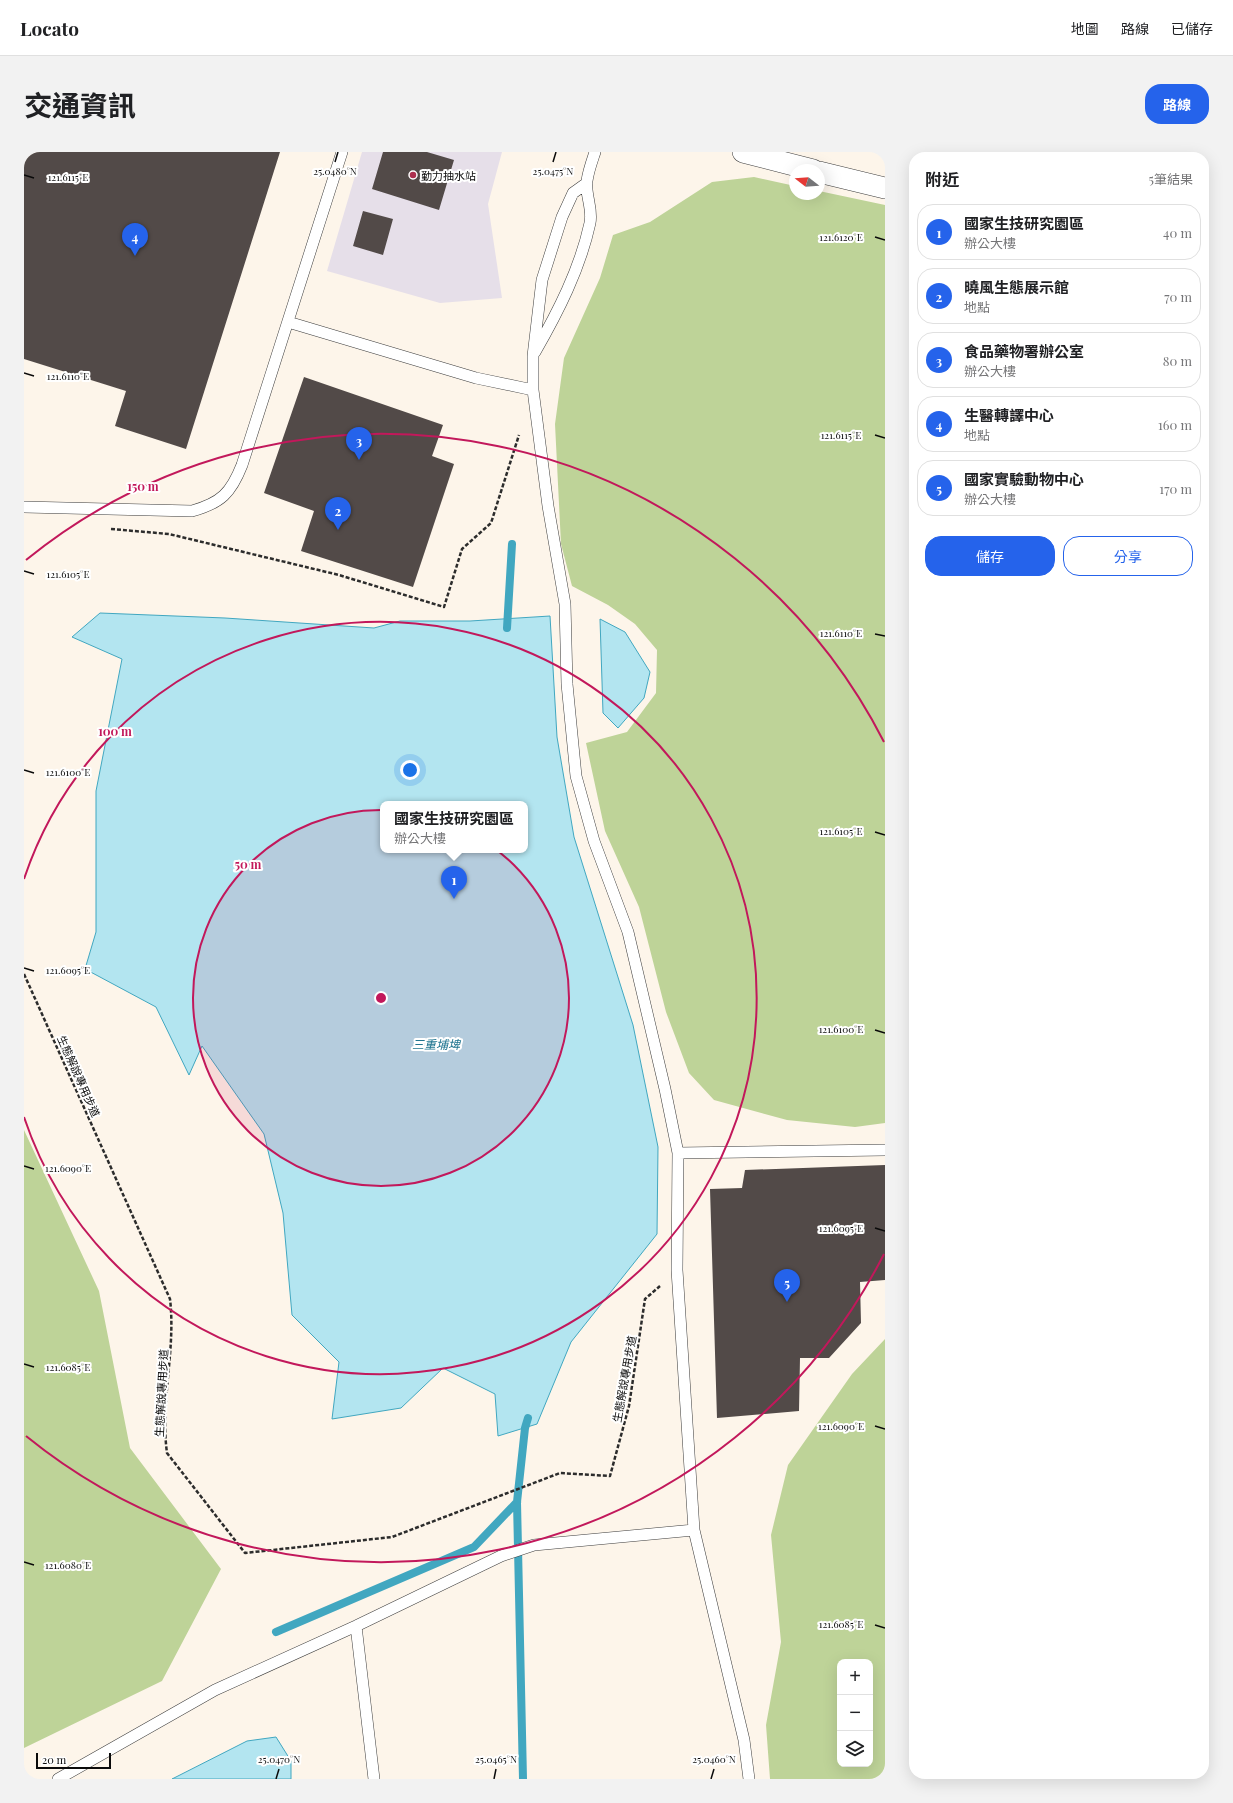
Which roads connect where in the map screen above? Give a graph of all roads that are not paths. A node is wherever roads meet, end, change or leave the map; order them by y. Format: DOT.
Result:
graph roads {
  1 [pos="342,152"];
  2 [pos="595,152"];
  3 [pos="743,152"];
  4 [pos="790,164"];
  5 [pos="825,173"];
  6 [pos="586,182"];
  7 [pos="885,188"];
  8 [pos="288,322"];
  9 [pos="533,356"];
  10 [pos="533,390"];
  11 [pos="24,507"];
  12 [pos="885,1150"];
  13 [pos="678,1154"];
  14 [pos="694,1530"];
  15 [pos="356,1626"];
  16 [pos="58,1779"];
  17 [pos="374,1779"];
  18 [pos="749,1779"];
  1 -- 8 [label="lane"];
  2 -- 6 [label="lane"];
  3 -- 4 [label="street"];
  5 -- 7 [label="street"];
  6 -- 9 [label="lane"];
  6 -- 9 [label="lane"];
  8 -- 10 [label="lane"];
  8 -- 11 [label="lane"];
  9 -- 10 [label="lane"];
  10 -- 13 [label="lane"];
  12 -- 13 [label="lane"];
  13 -- 14 [label="lane"];
  14 -- 15 [label="lane"];
  14 -- 18 [label="lane"];
  15 -- 16 [label="lane"];
  15 -- 17 [label="lane"];
}
